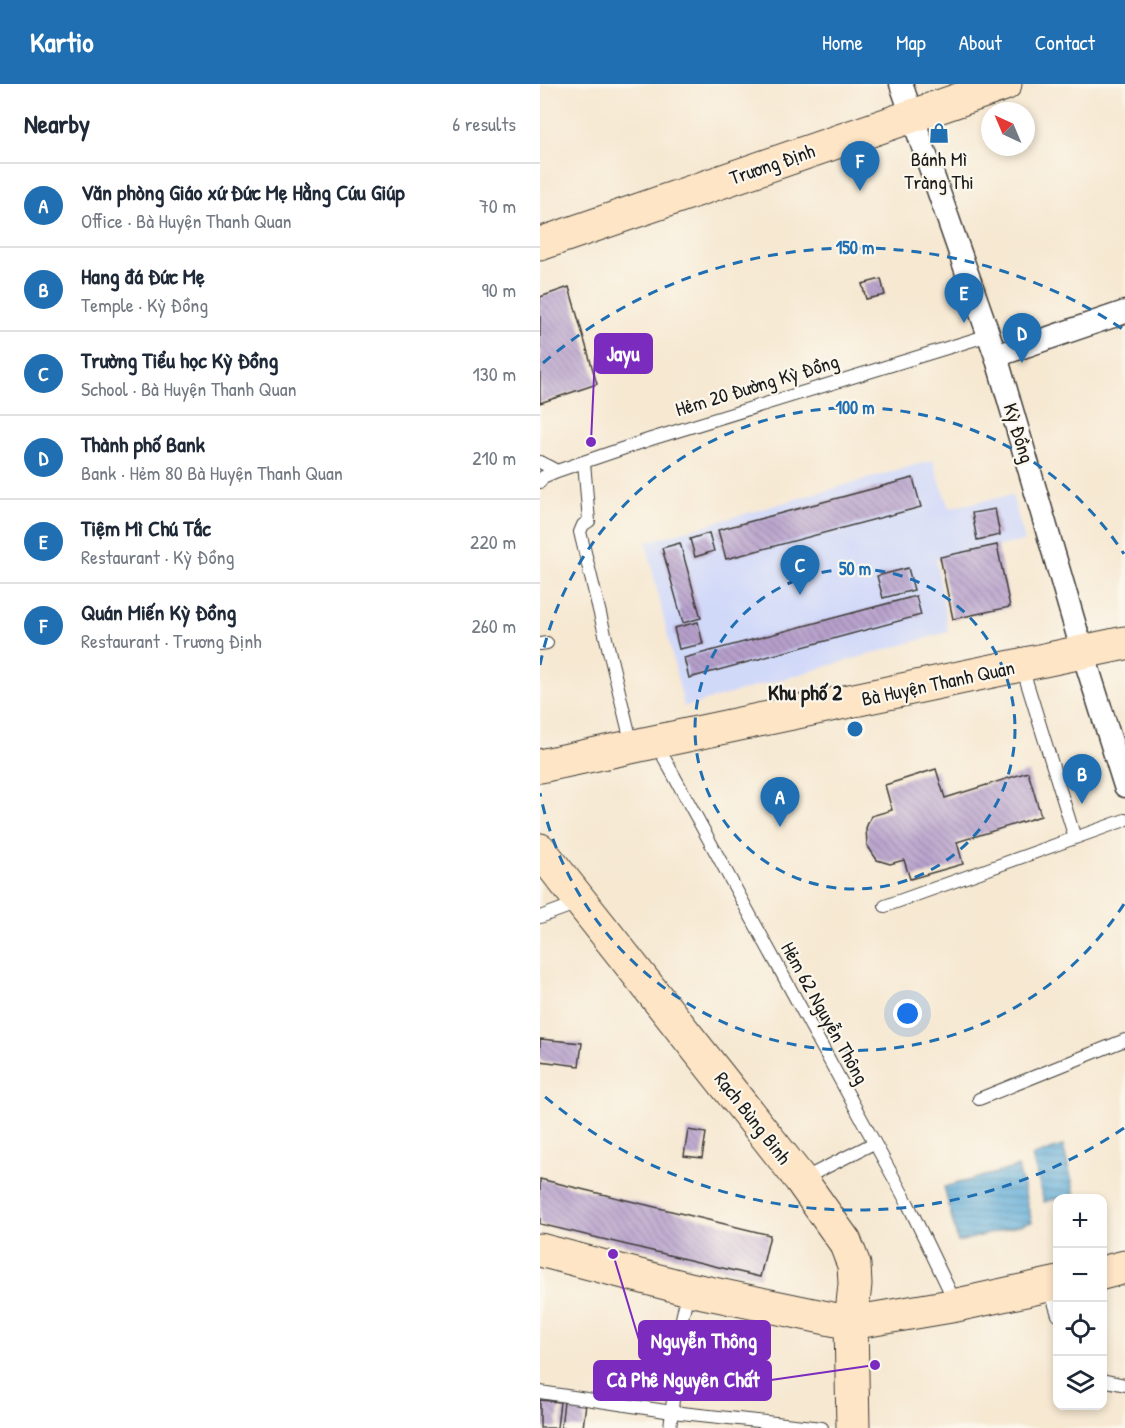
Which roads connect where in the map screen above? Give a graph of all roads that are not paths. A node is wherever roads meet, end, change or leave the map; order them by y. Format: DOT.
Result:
graph roads {
  1 [pos="901,84"];
  2 [pos="1005,84"];
  3 [pos="912,116"];
  4 [pos="540,244"];
  5 [pos="1125,312"];
  6 [pos="992,345"];
  7 [pos="540,462"];
  8 [pos="584,462"];
  9 [pos="557,471"];
  10 [pos="540,482"];
  11 [pos="1125,643"];
  12 [pos="1083,653"];
  13 [pos="1021,666"];
  14 [pos="643,744"];
  15 [pos="540,766"];
  16 [pos="1125,786"];
  17 [pos="1125,820"];
  18 [pos="1075,838"];
  19 [pos="540,850"];
  20 [pos="581,902"];
  21 [pos="885,906"];
  22 [pos="540,917"];
  23 [pos="1125,1040"];
  24 [pos="979,1099"];
  25 [pos="874,1143"];
  26 [pos="801,1180"];
  27 [pos="540,1250"];
  28 [pos="1125,1268"];
  29 [pos="1107,1271"];
  30 [pos="689,1290"];
  31 [pos="1053,1294"];
  32 [pos="957,1305"];
  33 [pos="851,1323"];
  34 [pos="1107,1381"];
  35 [pos="1125,1385"];
  36 [pos="540,1392"];
  37 [pos="672,1412"];
  38 [pos="670,1428"];
  39 [pos="822,1428"];
  40 [pos="853,1428"];
  1 -- 3 [label="street, Kỳ Ðồng"];
  2 -- 3 [label="street, Trương Định"];
  3 -- 4 [label="street, Trương Định"];
  3 -- 6 [label="street, Kỳ Ðồng"];
  5 -- 6 [label="street"];
  6 -- 8 [label="lane, Hẻm 20 Đường Kỳ Ðồng"];
  6 -- 12 [label="street, Kỳ Ðồng"];
  7 -- 9 [label="lane"];
  8 -- 9 [label="lane, Hẻm 20 Đường Kỳ Ðồng"];
  8 -- 14 [label="lane, Hẻm 62 Nguyễn Thông"];
  9 -- 10 [label="lane, Hẻm 20 Đường Kỳ Ðồng"];
  11 -- 12 [label="street, Bà Huyện Thanh Quan"];
  12 -- 13 [label="street, Bà Huyện Thanh Quan"];
  12 -- 16 [label="street, Kỳ Ðồng"];
  13 -- 14 [label="street, Bà Huyện Thanh Quan"];
  13 -- 18 [label="lane"];
  14 -- 15 [label="street, Bà Huyện Thanh Quan"];
  14 -- 25 [label="lane, Hẻm 62 Nguyễn Thông"];
  17 -- 18 [label="lane"];
  18 -- 21 [label="lane"];
  19 -- 20 [label="street, Rạch Bùng Binh"];
  20 -- 22 [label="lane"];
  20 -- 26 [label="street, Rạch Bùng Binh"];
  23 -- 24 [label="lane"];
  25 -- 26 [label="lane"];
  25 -- 32 [label="lane, Hẻm 62 Nguyễn Thông"];
  26 -- 33 [label="street, Rạch Bùng Binh"];
  27 -- 30 [label="street"];
  28 -- 29 [label="street"];
  30 -- 33 [label="street"];
  30 -- 37 [label="lane"];
  31 -- 32 [label="street"];
  32 -- 33 [label="street"];
  33 -- 40 [label="street, Rạch Bùng Binh"];
  34 -- 35 [label="lane"];
  36 -- 37 [label="lane"];
  37 -- 38 [label="lane"];
  37 -- 39 [label="lane"];
}
